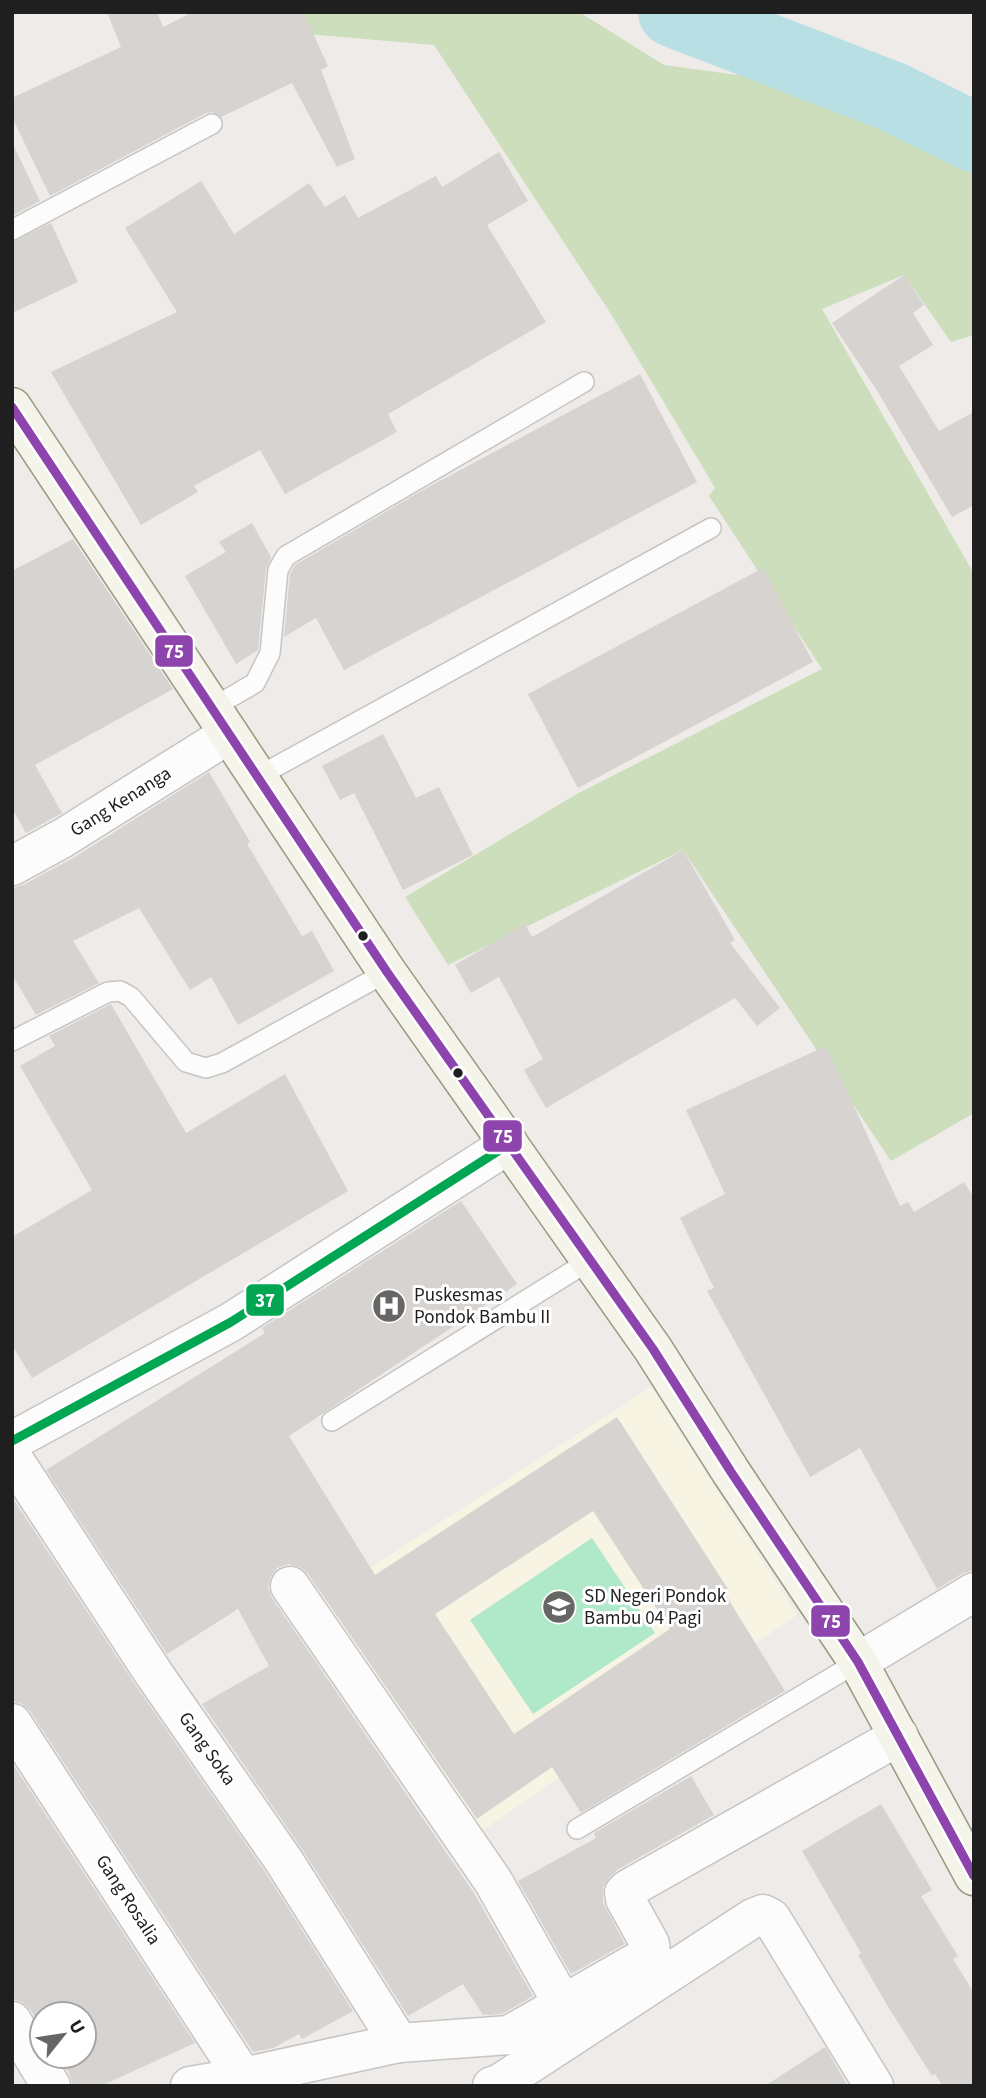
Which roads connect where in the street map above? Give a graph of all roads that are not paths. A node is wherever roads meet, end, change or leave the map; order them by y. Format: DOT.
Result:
graph roads {
  1 [pos="212,124"];
  2 [pos="12,230"];
  3 [pos="584,382"];
  4 [pos="12,407"];
  5 [pos="711,528"];
  6 [pos="220,721"];
  7 [pos="257,777"];
  8 [pos="12,866"];
  9 [pos="387,972"];
  10 [pos="12,1041"];
  11 [pos="509,1144"];
  12 [pos="589,1261"];
  13 [pos="332,1421"];
  14 [pos="12,1441"];
  15 [pos="12,1457"];
  16 [pos="290,1586"];
  17 [pos="974,1592"];
  18 [pos="858,1662"];
  19 [pos="12,1723"];
  20 [pos="899,1736"];
  21 [pos="577,1829"];
  22 [pos="974,1876"];
  23 [pos="564,2006"];
  24 [pos="12,2021"];
  25 [pos="399,2043"];
  26 [pos="243,2077"];
  27 [pos="497,2085"];
  28 [pos="51,2086"];
  29 [pos="190,2086"];
  30 [pos="874,2086"];
  1 -- 2 [label="lane"];
  3 -- 6 [label="lane"];
  4 -- 6 [label="street"];
  5 -- 7 [label="lane"];
  6 -- 7 [label="street"];
  6 -- 8 [label="street, Gang Kenanga"];
  7 -- 9 [label="street"];
  9 -- 10 [label="lane"];
  9 -- 11 [label="street"];
  11 -- 12 [label="street"];
  11 -- 14 [label="street"];
  12 -- 13 [label="lane"];
  12 -- 18 [label="street"];
  15 -- 25 [label="street, Gang Soka"];
  16 -- 23 [label="street"];
  17 -- 18 [label="street"];
  18 -- 20 [label="street"];
  18 -- 21 [label="lane"];
  19 -- 26 [label="street, Gang Rosalia"];
  20 -- 22 [label="street"];
  20 -- 23 [label="street"];
  23 -- 25 [label="street"];
  24 -- 28 [label="street"];
  25 -- 26 [label="street"];
  26 -- 29 [label="street"];
  27 -- 30 [label="street"];
}
